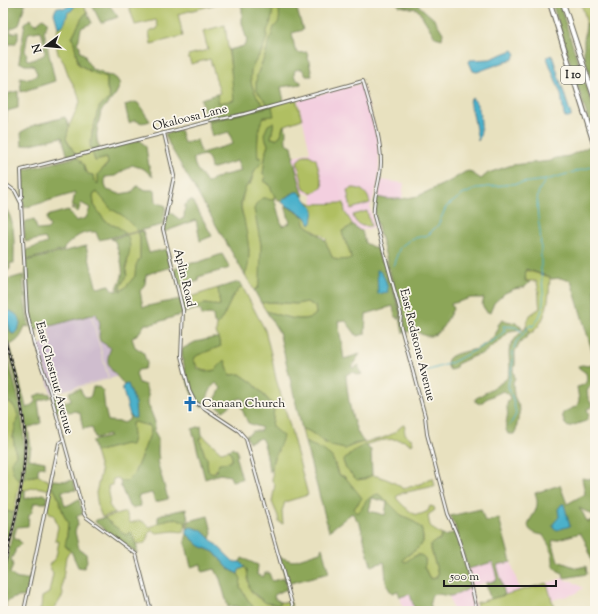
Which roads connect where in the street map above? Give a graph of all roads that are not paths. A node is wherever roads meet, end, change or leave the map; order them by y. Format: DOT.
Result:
graph roads {
  1 [pos="550,3"];
  2 [pos="563,3"];
  3 [pos="363,81"];
  4 [pos="595,100"];
  5 [pos="164,133"];
  6 [pos="595,147"];
  7 [pos="21,170"];
  8 [pos="3,182"];
  9 [pos="20,199"];
  10 [pos="63,440"];
  11 [pos="24,611"];
  12 [pos="151,611"];
  13 [pos="294,611"];
  14 [pos="477,611"];
  1 -- 6 [label="highway, I 10"];
  2 -- 4 [label="highway, I 10"];
  3 -- 5 [label="street, Okaloosa Lane"];
  3 -- 14 [label="street, East Redstone Avenue"];
  5 -- 7 [label="street, Okaloosa Lane"];
  5 -- 13 [label="street, Aplin Road"];
  7 -- 9 [label="street, East Chestnut Avenue"];
  8 -- 9 [label="street"];
  9 -- 10 [label="street, East Chestnut Avenue"];
  10 -- 11 [label="street, East Chestnut Avenue"];
  10 -- 12 [label="street"];
}
